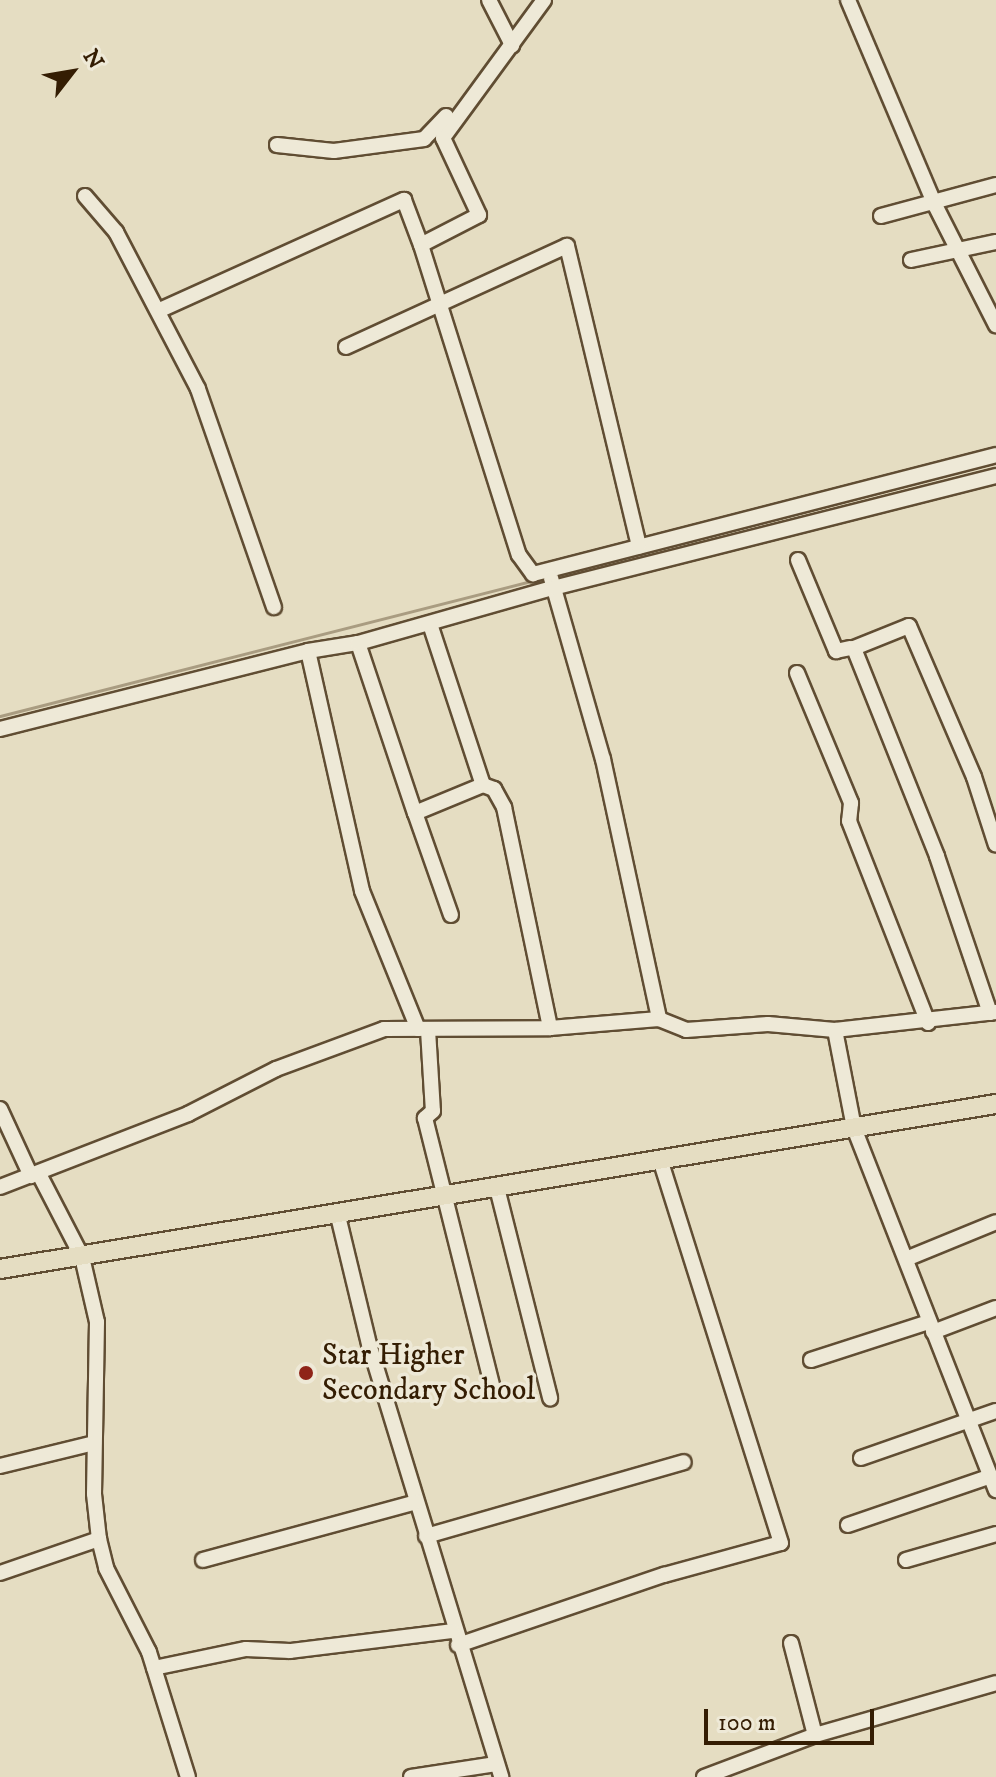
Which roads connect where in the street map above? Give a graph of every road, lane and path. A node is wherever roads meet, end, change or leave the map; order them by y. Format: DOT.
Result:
graph roads {
  1 [pos="489,0"];
  2 [pos="544,0"];
  3 [pos="848,0"];
  4 [pos="512,45"];
  5 [pos="446,116"];
  6 [pos="277,145"];
  7 [pos="996,185"];
  8 [pos="85,196"];
  9 [pos="935,205"];
  10 [pos="881,216"];
  11 [pos="996,242"];
  12 [pos="421,245"];
  13 [pos="957,249"];
  14 [pos="911,260"];
  15 [pos="443,303"];
  16 [pos="160,310"];
  17 [pos="996,325"];
  18 [pos="346,347"];
  19 [pos="996,455"];
  20 [pos="996,476"];
  21 [pos="639,546"];
  22 [pos="798,560"];
  23 [pos="551,580"];
  24 [pos="274,607"];
  25 [pos="430,624"];
  26 [pos="358,643"];
  27 [pos="850,648"];
  28 [pos="308,651"];
  29 [pos="797,673"];
  30 [pos="0,729"];
  31 [pos="483,785"];
  32 [pos="415,813"];
  33 [pos="996,845"];
  34 [pos="451,915"];
  35 [pos="993,1013"];
  36 [pos="659,1019"];
  37 [pos="928,1023"];
  38 [pos="550,1028"];
  39 [pos="423,1030"];
  40 [pos="835,1030"];
  41 [pos="996,1104"];
  42 [pos="0,1109"];
  43 [pos="854,1128"];
  44 [pos="660,1159"];
  45 [pos="35,1175"];
  46 [pos="0,1187"];
  47 [pos="497,1188"];
  48 [pos="441,1197"];
  49 [pos="338,1216"];
  50 [pos="996,1222"];
  51 [pos="82,1257"];
  52 [pos="906,1259"];
  53 [pos="0,1269"];
  54 [pos="996,1308"];
  55 [pos="931,1327"];
  56 [pos="811,1360"];
  57 [pos="494,1392"];
  58 [pos="550,1398"];
  59 [pos="996,1411"];
  60 [pos="968,1421"];
  61 [pos="94,1443"];
  62 [pos="861,1458"];
  63 [pos="684,1462"];
  64 [pos="0,1466"];
  65 [pos="994,1483"];
  66 [pos="416,1502"];
  67 [pos="848,1525"];
  68 [pos="996,1534"];
  69 [pos="426,1536"];
  70 [pos="99,1539"];
  71 [pos="203,1560"];
  72 [pos="906,1560"];
  73 [pos="0,1573"];
  74 [pos="456,1638"];
  75 [pos="791,1643"];
  76 [pos="154,1668"];
  77 [pos="996,1683"];
  78 [pos="815,1735"];
  79 [pos="498,1771"];
  80 [pos="188,1777"];
  81 [pos="411,1777"];
  82 [pos="704,1777"];
  1 -- 4 [label="street"];
  2 -- 4 [label="street"];
  3 -- 9 [label="street"];
  4 -- 12 [label="street"];
  5 -- 6 [label="street"];
  7 -- 9 [label="street"];
  8 -- 16 [label="street"];
  9 -- 10 [label="street"];
  9 -- 13 [label="street"];
  11 -- 13 [label="street"];
  12 -- 15 [label="street"];
  12 -- 16 [label="street"];
  13 -- 14 [label="street"];
  13 -- 17 [label="street"];
  15 -- 18 [label="street"];
  15 -- 21 [label="street"];
  15 -- 23 [label="street"];
  16 -- 24 [label="street"];
  19 -- 21 [label="street"];
  20 -- 23 [label="street"];
  21 -- 23 [label="street"];
  22 -- 27 [label="street"];
  23 -- 25 [label="street"];
  23 -- 36 [label="street"];
  25 -- 26 [label="street"];
  25 -- 31 [label="street"];
  26 -- 28 [label="street"];
  26 -- 32 [label="street"];
  28 -- 30 [label="street"];
  28 -- 39 [label="street"];
  29 -- 37 [label="street"];
  31 -- 32 [label="street"];
  31 -- 38 [label="street"];
  32 -- 34 [label="street"];
  33 -- 35 [label="street"];
  35 -- 37 [label="street"];
  36 -- 38 [label="street"];
  36 -- 40 [label="street"];
  37 -- 40 [label="street"];
  38 -- 39 [label="street"];
  39 -- 45 [label="street"];
  39 -- 48 [label="street"];
  40 -- 43 [label="street"];
  41 -- 43 [label="main road"];
  42 -- 45 [label="street"];
  43 -- 44 [label="main road"];
  43 -- 52 [label="street"];
  44 -- 47 [label="main road"];
  44 -- 74 [label="street"];
  45 -- 46 [label="street"];
  45 -- 51 [label="street"];
  47 -- 48 [label="main road"];
  47 -- 58 [label="street"];
  48 -- 49 [label="main road"];
  48 -- 57 [label="street"];
  49 -- 51 [label="main road"];
  49 -- 66 [label="street"];
  50 -- 52 [label="street"];
  51 -- 53 [label="main road"];
  51 -- 61 [label="street"];
  52 -- 55 [label="street"];
  54 -- 55 [label="street"];
  55 -- 56 [label="street"];
  55 -- 60 [label="street"];
  59 -- 60 [label="street"];
  60 -- 62 [label="street"];
  60 -- 65 [label="street"];
  61 -- 64 [label="street"];
  61 -- 70 [label="street"];
  63 -- 69 [label="street"];
  65 -- 67 [label="street"];
  66 -- 69 [label="street"];
  66 -- 71 [label="street"];
  68 -- 72 [label="street"];
  69 -- 74 [label="street"];
  70 -- 73 [label="street"];
  70 -- 76 [label="street"];
  74 -- 76 [label="street"];
  74 -- 79 [label="street"];
  75 -- 78 [label="street"];
  76 -- 80 [label="street"];
  77 -- 78 [label="street"];
  78 -- 82 [label="street"];
  79 -- 81 [label="street"];
}
